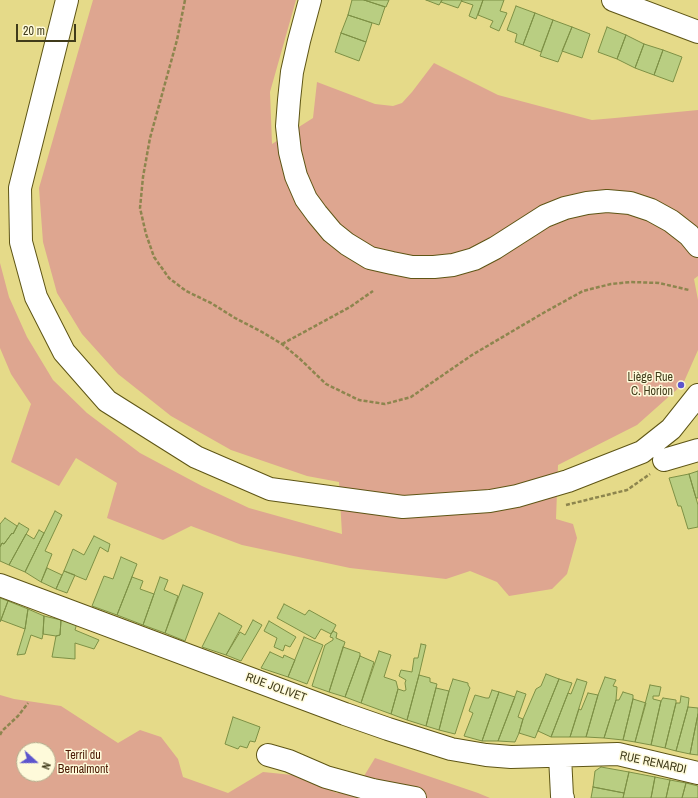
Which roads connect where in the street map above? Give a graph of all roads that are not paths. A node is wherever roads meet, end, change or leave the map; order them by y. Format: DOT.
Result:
graph roads {
  1 [pos="67,0"];
  2 [pos="310,0"];
  3 [pos="613,0"];
  4 [pos="698,32"];
  5 [pos="698,246"];
  6 [pos="698,395"];
  7 [pos="698,450"];
  8 [pos="664,460"];
  9 [pos="0,586"];
  10 [pos="268,755"];
  11 [pos="560,756"];
  12 [pos="698,773"];
  13 [pos="559,797"];
  14 [pos="416,798"];
  1 -- 6 [label="street"];
  2 -- 5 [label="street"];
  3 -- 4 [label="street"];
  7 -- 8 [label="street"];
  9 -- 11 [label="street, RUE JOLIVET"];
  10 -- 14 [label="street"];
  11 -- 12 [label="street, RUE RENARDI"];
  11 -- 13 [label="street"];
}
